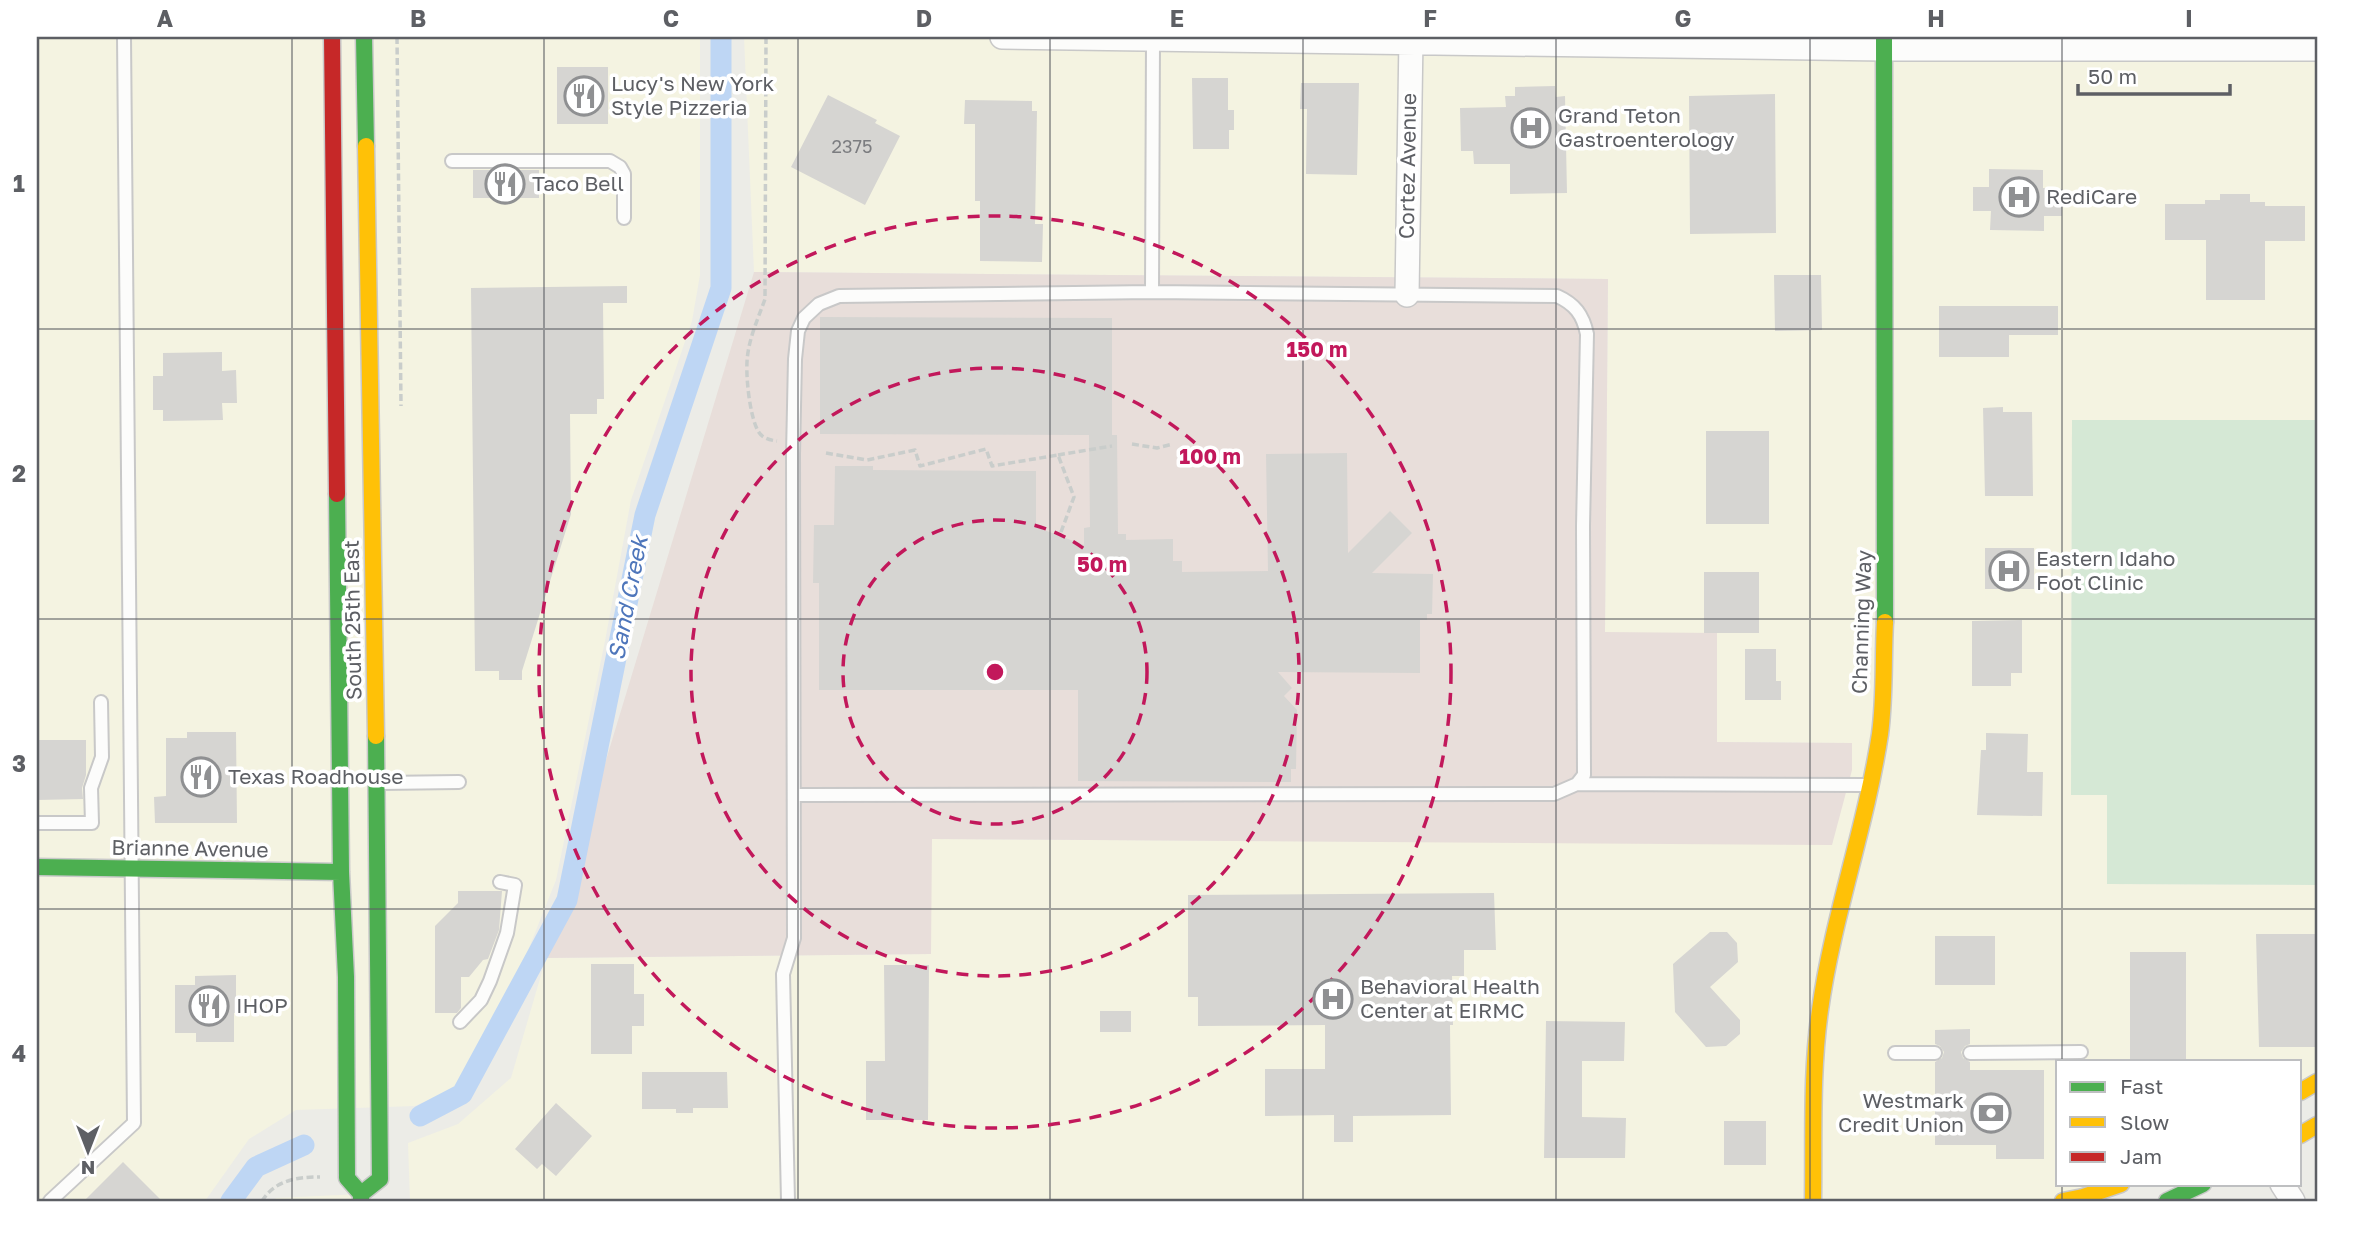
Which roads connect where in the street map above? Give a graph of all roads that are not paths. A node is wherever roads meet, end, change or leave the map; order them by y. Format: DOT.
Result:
graph roads {
  1 [pos="124,37"];
  2 [pos="332,37"];
  3 [pos="363,37"];
  4 [pos="1002,37"];
  5 [pos="1153,39"];
  6 [pos="1410,40"];
  7 [pos="1884,43"];
  8 [pos="2317,50"];
  9 [pos="452,161"];
  10 [pos="624,218"];
  11 [pos="1152,292"];
  12 [pos="1407,295"];
  13 [pos="352,341"];
  14 [pos="101,702"];
  15 [pos="340,705"];
  16 [pos="356,736"];
  17 [pos="359,777"];
  18 [pos="459,782"];
  19 [pos="377,783"];
  20 [pos="1577,784"];
  21 [pos="1869,785"];
  22 [pos="794,795"];
  23 [pos="37,823"];
  24 [pos="37,867"];
  25 [pos="133,869"];
  26 [pos="341,872"];
  27 [pos="500,882"];
  28 [pos="460,1022"];
  29 [pos="2081,1052"];
  30 [pos="1895,1053"];
  31 [pos="1935,1053"];
  32 [pos="1970,1053"];
  33 [pos="2115,1186"];
  34 [pos="2199,1186"];
  35 [pos="361,1198"];
  36 [pos="50,1201"];
  37 [pos="788,1201"];
  38 [pos="1813,1201"];
  39 [pos="2063,1201"];
  40 [pos="2167,1201"];
  1 -- 25 [label="lane"];
  2 -- 13 [label="main road, South 25th East"];
  3 -- 13 [label="main road, South 25th East"];
  4 -- 5 [label="street"];
  5 -- 6 [label="street"];
  5 -- 11 [label="lane"];
  6 -- 7 [label="street"];
  6 -- 12 [label="street, Cortez Avenue"];
  7 -- 8 [label="street"];
  7 -- 21 [label="main road, Channing Way"];
  9 -- 10 [label="lane"];
  11 -- 12 [label="lane"];
  11 -- 22 [label="lane"];
  12 -- 20 [label="lane"];
  13 -- 15 [label="main road, South 25th East"];
  13 -- 19 [label="main road, South 25th East"];
  14 -- 23 [label="lane"];
  15 -- 16 [label="main road"];
  15 -- 26 [label="main road, South 25th East"];
  17 -- 19 [label="main road"];
  18 -- 19 [label="lane"];
  19 -- 35 [label="main road, South 25th East"];
  20 -- 21 [label="lane"];
  20 -- 22 [label="lane"];
  21 -- 38 [label="main road, Channing Way"];
  22 -- 37 [label="lane"];
  24 -- 25 [label="main road, Brianne Avenue"];
  25 -- 26 [label="main road, Brianne Avenue"];
  25 -- 36 [label="lane"];
  26 -- 35 [label="main road, South 25th East"];
  27 -- 28 [label="lane"];
  29 -- 32 [label="lane"];
  30 -- 31 [label="lane"];
  33 -- 39 [label="main road"];
  34 -- 40 [label="main road"];
}
